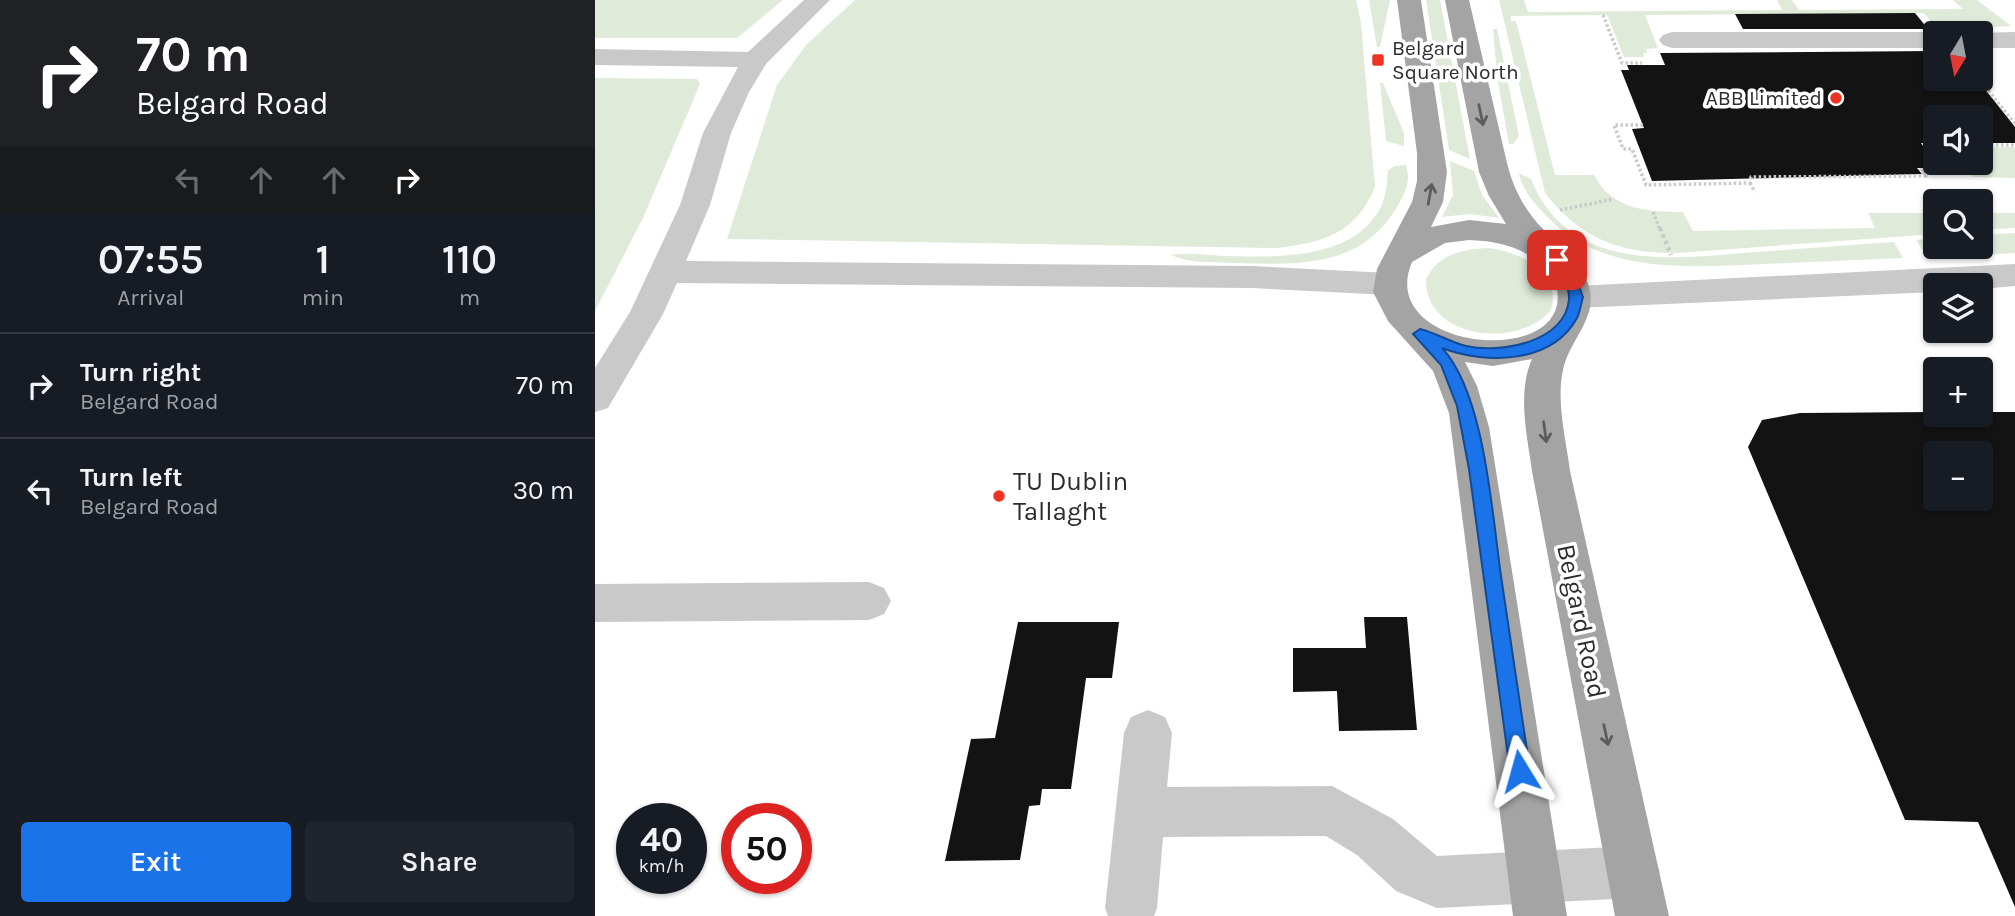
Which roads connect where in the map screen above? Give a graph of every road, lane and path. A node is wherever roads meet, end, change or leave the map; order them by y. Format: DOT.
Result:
graph roads {
  1 [pos="818,0"];
  2 [pos="1409,0"];
  3 [pos="1457,0"];
  4 [pos="1602,15"];
  5 [pos="1672,40"];
  6 [pos="1923,40"];
  7 [pos="1993,40"];
  8 [pos="2015,40"];
  9 [pos="595,57"];
  10 [pos="755,60"];
  11 [pos="1646,63"];
  12 [pos="1989,91"];
  13 [pos="2015,124"];
  14 [pos="1643,125"];
  15 [pos="1993,145"];
  16 [pos="2015,145"];
  17 [pos="1925,175"];
  18 [pos="1652,181"];
  19 [pos="1750,183"];
  20 [pos="1646,185"];
  21 [pos="1755,192"];
  22 [pos="1614,199"];
  23 [pos="1560,209"];
  24 [pos="1653,212"];
  25 [pos="1541,248"];
  26 [pos="1668,249"];
  27 [pos="1395,270"];
  28 [pos="665,272"];
  29 [pos="2015,275"];
  30 [pos="1569,312"];
  31 [pos="1420,334"];
  32 [pos="595,398"];
  33 [pos="869,601"];
  34 [pos="595,603"];
  35 [pos="1148,733"];
  36 [pos="1140,813"];
  37 [pos="1638,894"];
  38 [pos="1537,896"];
  39 [pos="1131,908"];
  1 -- 10 [label="street"];
  27 -- 2 [label="main road, one-way"];
  3 -- 25 [label="main road, one-way"];
  4 -- 11 [label="path"];
  5 -- 6 [label="street"];
  7 -- 8 [label="street"];
  9 -- 10 [label="street"];
  10 -- 28 [label="street"];
  12 -- 13 [label="path"];
  14 -- 20 [label="path"];
  15 -- 16 [label="path"];
  17 -- 19 [label="path"];
  18 -- 20 [label="path"];
  19 -- 20 [label="path"];
  19 -- 21 [label="path"];
  22 -- 23 [label="path"];
  24 -- 26 [label="path"];
  25 -- 27 [label="main road"];
  25 -- 30 [label="main road"];
  27 -- 28 [label="street"];
  27 -- 31 [label="main road"];
  28 -- 32 [label="street"];
  29 -- 30 [label="street"];
  30 -- 31 [label="main road"];
  30 -- 37 [label="main road, Belgard Road, one-way"];
  31 -- 38 [label="main road"];
  33 -- 34 [label="street"];
  35 -- 36 [label="street"];
  36 -- 38 [label="street"];
  36 -- 39 [label="street"];
  37 -- 38 [label="street"];
}
